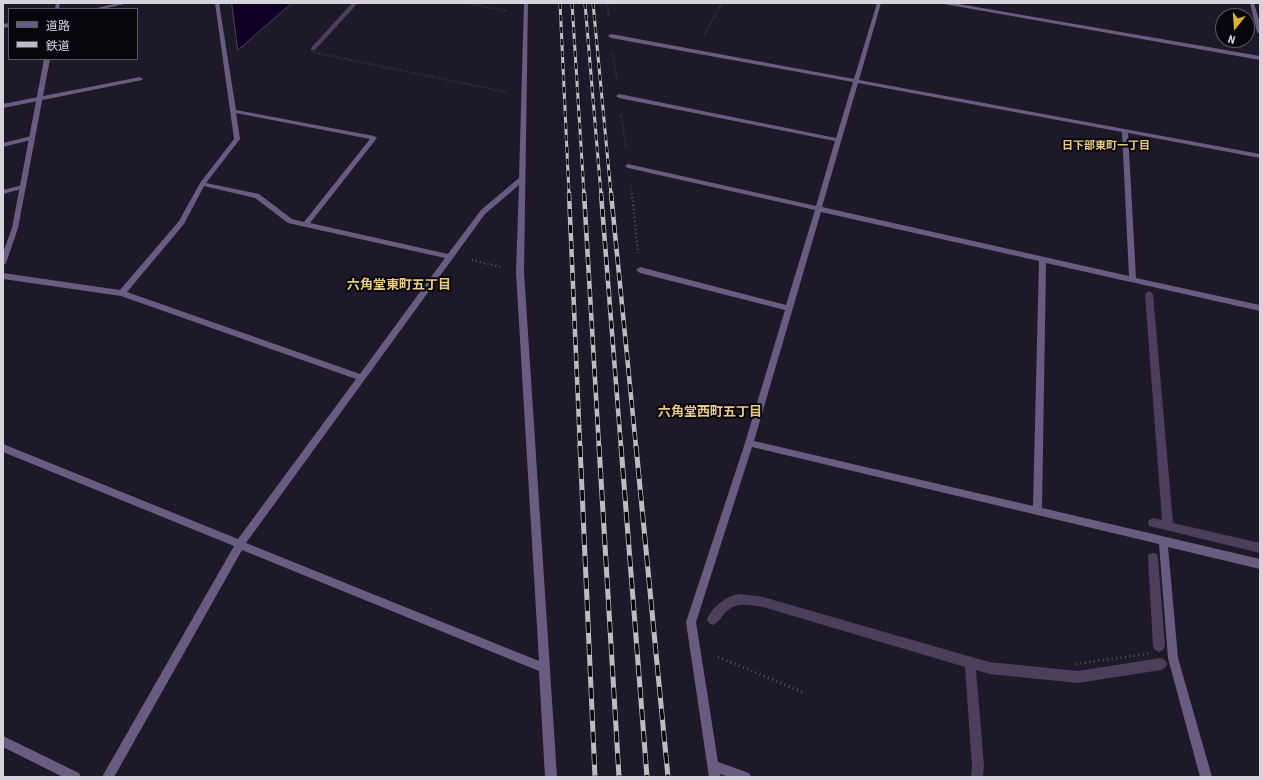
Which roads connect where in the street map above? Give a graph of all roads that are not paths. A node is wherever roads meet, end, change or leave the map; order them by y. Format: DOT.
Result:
graph roads {
  1 [pos="127,3"];
  2 [pos="217,3"];
  3 [pos="526,3"];
  4 [pos="879,3"];
  5 [pos="944,3"];
  6 [pos="1252,3"];
  7 [pos="100,8"];
  8 [pos="1260,32"];
  9 [pos="611,36"];
  10 [pos="1260,58"];
  11 [pos="47,60"];
  12 [pos="140,79"];
  13 [pos="856,81"];
  14 [pos="619,96"];
  15 [pos="40,99"];
  16 [pos="3,106"];
  17 [pos="233,111"];
  18 [pos="1125,131"];
  19 [pos="32,138"];
  20 [pos="838,140"];
  21 [pos="3,145"];
  22 [pos="1260,156"];
  23 [pos="628,166"];
  24 [pos="522,179"];
  25 [pos="202,184"];
  26 [pos="23,188"];
  27 [pos="3,192"];
  28 [pos="818,209"];
  29 [pos="306,224"];
  30 [pos="451,256"];
  31 [pos="1043,260"];
  32 [pos="3,263"];
  33 [pos="640,270"];
  34 [pos="3,276"];
  35 [pos="1133,280"];
  36 [pos="122,293"];
  37 [pos="789,308"];
  38 [pos="1260,308"];
  39 [pos="362,378"];
  40 [pos="749,443"];
  41 [pos="3,448"];
  42 [pos="1037,511"];
  43 [pos="1163,540"];
  44 [pos="240,544"];
  45 [pos="1260,564"];
  46 [pos="544,668"];
  47 [pos="3,741"];
  48 [pos="714,771"];
  49 [pos="75,777"];
  50 [pos="108,777"];
  51 [pos="551,777"];
  52 [pos="745,777"];
  53 [pos="1206,777"];
  1 -- 7 [label="street"];
  2 -- 17 [label="street"];
  3 -- 24 [label="street"];
  4 -- 13 [label="street"];
  5 -- 10 [label="street"];
  6 -- 8 [label="street"];
  9 -- 13 [label="street"];
  11 -- 15 [label="street"];
  12 -- 15 [label="street"];
  13 -- 18 [label="street"];
  13 -- 20 [label="street"];
  14 -- 20 [label="street"];
  15 -- 16 [label="street"];
  15 -- 19 [label="street"];
  17 -- 25 [label="street"];
  17 -- 29 [label="street"];
  18 -- 22 [label="street"];
  18 -- 35 [label="street"];
  19 -- 21 [label="street"];
  19 -- 26 [label="street"];
  20 -- 28 [label="street"];
  23 -- 28 [label="street"];
  24 -- 30 [label="street"];
  24 -- 46 [label="street"];
  25 -- 29 [label="street"];
  25 -- 36 [label="street"];
  26 -- 27 [label="street"];
  26 -- 32 [label="street"];
  28 -- 31 [label="street"];
  28 -- 37 [label="street"];
  29 -- 30 [label="street"];
  30 -- 39 [label="street"];
  31 -- 35 [label="street"];
  31 -- 42 [label="street"];
  33 -- 37 [label="street"];
  34 -- 36 [label="street"];
  35 -- 38 [label="street"];
  36 -- 39 [label="street"];
  37 -- 40 [label="street"];
  39 -- 44 [label="street"];
  40 -- 42 [label="street"];
  40 -- 48 [label="street"];
  41 -- 44 [label="street"];
  42 -- 43 [label="street"];
  43 -- 45 [label="street"];
  43 -- 53 [label="street"];
  44 -- 46 [label="street"];
  44 -- 50 [label="street"];
  46 -- 51 [label="street"];
  47 -- 49 [label="street"];
  48 -- 52 [label="street"];
}
